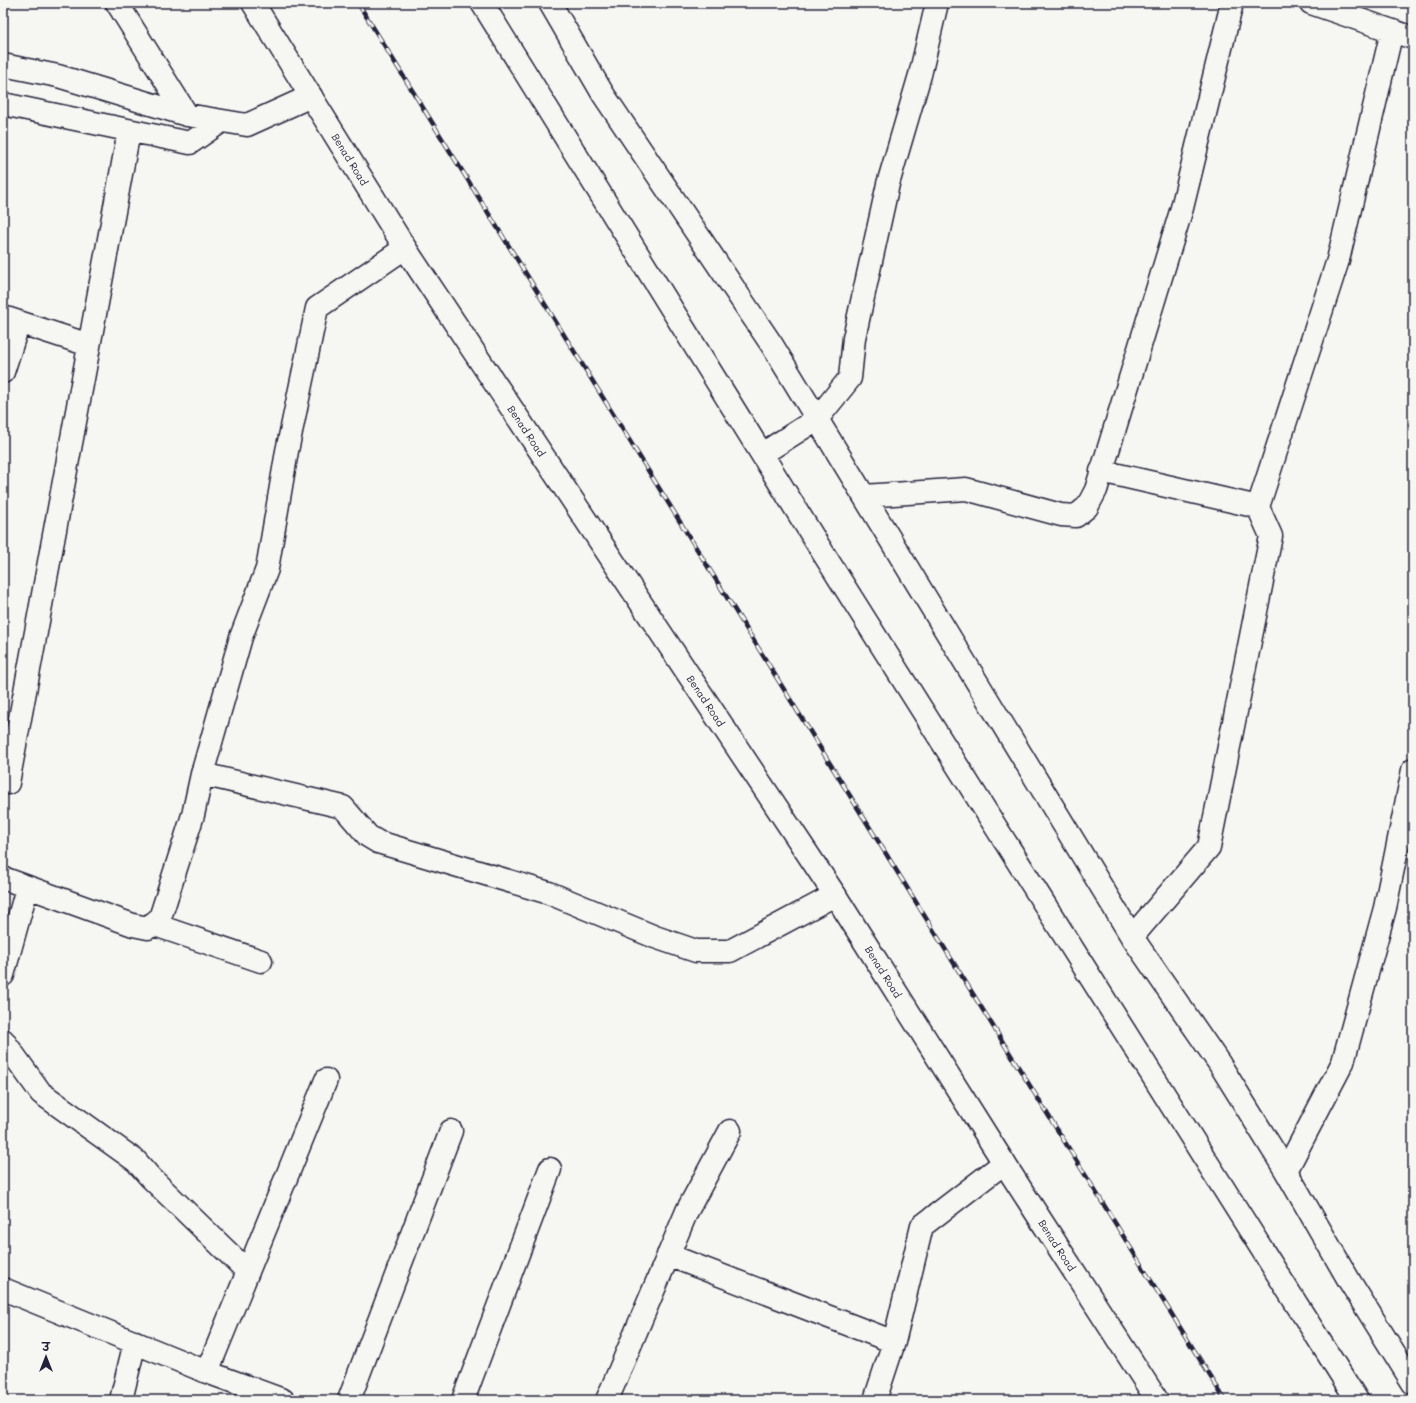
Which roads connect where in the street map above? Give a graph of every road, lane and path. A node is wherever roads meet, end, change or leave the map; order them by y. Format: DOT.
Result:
graph roads {
  1 [pos="116,3"];
  2 [pos="253,3"];
  3 [pos="482,3"];
  4 [pos="550,3"];
  5 [pos="937,3"];
  6 [pos="1232,3"];
  7 [pos="1311,3"];
  8 [pos="1344,8"];
  9 [pos="1392,31"];
  10 [pos="1413,38"];
  11 [pos="3,65"];
  12 [pos="311,96"];
  13 [pos="3,104"];
  14 [pos="187,115"];
  15 [pos="222,121"];
  16 [pos="129,131"];
  17 [pos="405,248"];
  18 [pos="11,319"];
  19 [pos="89,345"];
  20 [pos="3,372"];
  21 [pos="817,419"];
  22 [pos="762,454"];
  23 [pos="1101,471"];
  24 [pos="864,496"];
  25 [pos="1258,507"];
  26 [pos="1413,770"];
  27 [pos="202,774"];
  28 [pos="8,783"];
  29 [pos="3,878"];
  30 [pos="27,888"];
  31 [pos="835,895"];
  32 [pos="152,924"];
  33 [pos="1132,937"];
  34 [pos="261,961"];
  35 [pos="3,975"];
  36 [pos="3,1040"];
  37 [pos="326,1080"];
  38 [pos="451,1131"];
  39 [pos="730,1131"];
  40 [pos="1004,1163"];
  41 [pos="550,1169"];
  42 [pos="1286,1171"];
  43 [pos="668,1255"];
  44 [pos="248,1272"];
  45 [pos="3,1289"];
  46 [pos="135,1342"];
  47 [pos="894,1342"];
  48 [pos="207,1372"];
  49 [pos="1413,1383"];
  50 [pos="275,1398"];
  51 [pos="121,1400"];
  52 [pos="349,1400"];
  53 [pos="463,1400"];
  54 [pos="607,1400"];
  55 [pos="875,1400"];
  56 [pos="1157,1400"];
  57 [pos="1357,1400"];
  1 -- 14 [label="street"];
  2 -- 12 [label="street, Benad Road"];
  3 -- 22 [label="street"];
  4 -- 21 [label="street"];
  5 -- 21 [label="street"];
  6 -- 23 [label="street"];
  7 -- 8 [label="street"];
  8 -- 9 [label="street"];
  9 -- 10 [label="street"];
  9 -- 25 [label="street"];
  11 -- 14 [label="street"];
  12 -- 15 [label="street"];
  12 -- 17 [label="street, Benad Road"];
  13 -- 16 [label="street"];
  14 -- 15 [label="street"];
  15 -- 16 [label="street"];
  16 -- 19 [label="street"];
  17 -- 27 [label="street"];
  17 -- 31 [label="street, Benad Road"];
  18 -- 19 [label="street"];
  18 -- 20 [label="street"];
  19 -- 28 [label="street"];
  21 -- 22 [label="street"];
  21 -- 24 [label="street"];
  22 -- 57 [label="street"];
  23 -- 24 [label="street"];
  23 -- 25 [label="street"];
  24 -- 33 [label="street"];
  25 -- 33 [label="street"];
  26 -- 42 [label="street"];
  27 -- 31 [label="street"];
  27 -- 32 [label="street"];
  29 -- 30 [label="street"];
  30 -- 32 [label="street"];
  30 -- 35 [label="street"];
  31 -- 40 [label="street, Benad Road"];
  32 -- 34 [label="street"];
  33 -- 42 [label="street"];
  36 -- 44 [label="street"];
  37 -- 44 [label="street"];
  38 -- 52 [label="street"];
  39 -- 43 [label="street"];
  40 -- 47 [label="street"];
  40 -- 56 [label="street, Benad Road"];
  41 -- 53 [label="street"];
  42 -- 49 [label="street"];
  43 -- 47 [label="street"];
  43 -- 54 [label="street"];
  44 -- 48 [label="street"];
  45 -- 46 [label="street"];
  46 -- 48 [label="street"];
  46 -- 51 [label="street"];
  47 -- 55 [label="street"];
  48 -- 50 [label="street"];
}
